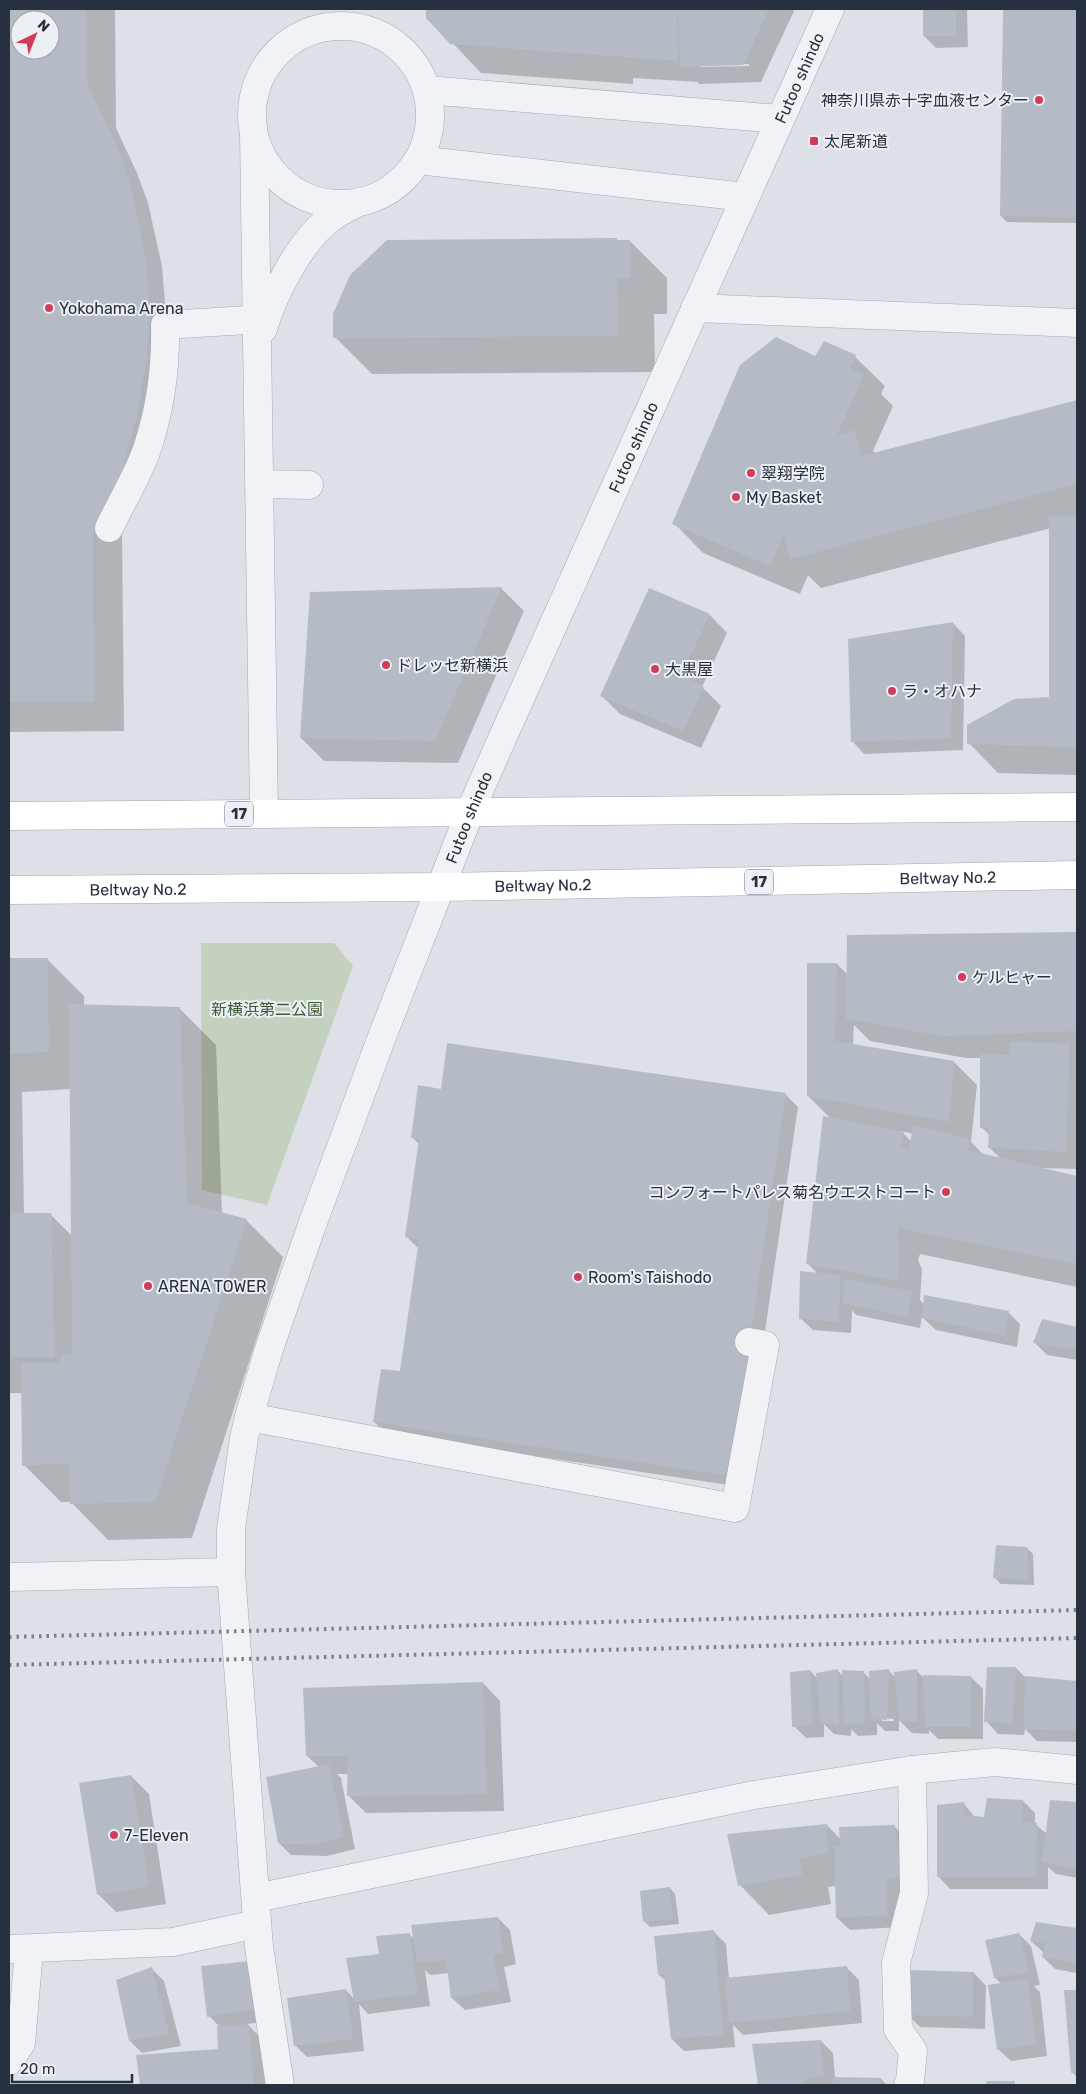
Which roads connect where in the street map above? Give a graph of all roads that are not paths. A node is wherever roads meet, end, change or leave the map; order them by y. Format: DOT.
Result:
graph roads {
  1 [pos="830,9"];
  2 [pos="375,20"];
  3 [pos="427,90"];
  4 [pos="779,119"];
  5 [pos="254,135"];
  6 [pos="418,160"];
  7 [pos="745,197"];
  8 [pos="355,204"];
  9 [pos="695,308"];
  10 [pos="1077,323"];
  11 [pos="260,328"];
  12 [pos="260,484"];
  13 [pos="309,486"];
  14 [pos="109,528"];
  15 [pos="1077,807"];
  16 [pos="470,812"];
  17 [pos="264,814"];
  18 [pos="9,816"];
  19 [pos="1077,875"];
  20 [pos="441,887"];
  21 [pos="9,890"];
  22 [pos="749,1342"];
  23 [pos="249,1417"];
  24 [pos="231,1572"];
  25 [pos="9,1577"];
  26 [pos="912,1770"];
  27 [pos="1077,1770"];
  28 [pos="257,1911"];
  29 [pos="19,1950"];
  30 [pos="9,2061"];
  31 [pos="280,2085"];
  32 [pos="908,2085"];
  1 -- 4 [label="street, Futoo shindo"];
  2 -- 3 [label="street"];
  2 -- 5 [label="street"];
  3 -- 4 [label="street"];
  3 -- 6 [label="street"];
  4 -- 7 [label="street, Futoo shindo"];
  5 -- 8 [label="street"];
  5 -- 11 [label="street"];
  6 -- 7 [label="street"];
  6 -- 8 [label="street"];
  7 -- 9 [label="street, Futoo shindo"];
  8 -- 11 [label="street"];
  9 -- 10 [label="street"];
  9 -- 16 [label="street, Futoo shindo"];
  11 -- 12 [label="street"];
  11 -- 14 [label="street"];
  12 -- 13 [label="street"];
  12 -- 17 [label="street"];
  15 -- 16 [label="main road, 17"];
  16 -- 17 [label="main road, 17"];
  16 -- 20 [label="street, Futoo shindo"];
  17 -- 18 [label="main road, 17"];
  19 -- 20 [label="main road, Beltway No.2 / 17"];
  20 -- 21 [label="main road, Beltway No.2 / 17"];
  20 -- 23 [label="street, Futoo shindo"];
  22 -- 23 [label="street"];
  23 -- 24 [label="street, Futoo shindo"];
  24 -- 25 [label="street"];
  24 -- 28 [label="street, Futoo shindo"];
  26 -- 27 [label="street"];
  26 -- 28 [label="street"];
  26 -- 32 [label="street"];
  28 -- 29 [label="street"];
  28 -- 31 [label="street, Futoo shindo"];
  29 -- 30 [label="street"];
}
